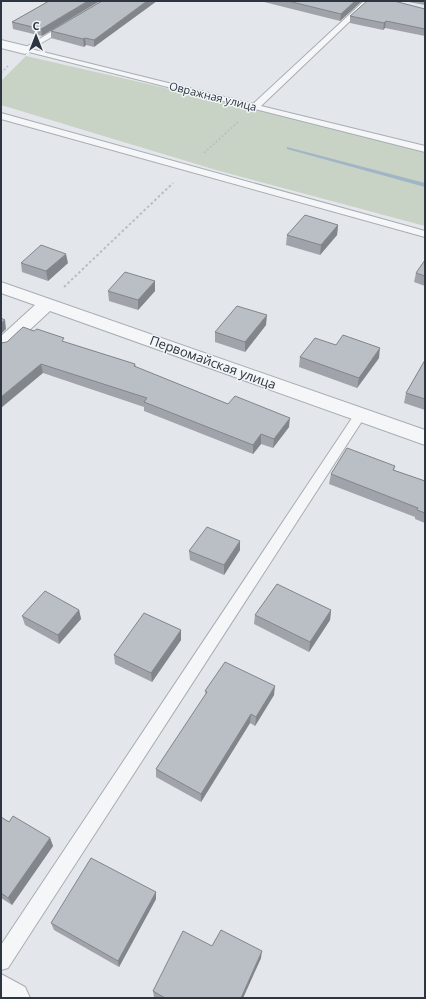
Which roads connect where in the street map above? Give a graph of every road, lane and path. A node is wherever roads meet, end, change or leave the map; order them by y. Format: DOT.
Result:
graph roads {
  1 [pos="368,1"];
  2 [pos="73,21"];
  3 [pos="1,44"];
  4 [pos="25,50"];
  5 [pos="255,107"];
  6 [pos="1,116"];
  7 [pos="425,149"];
  8 [pos="188,168"];
  9 [pos="425,234"];
  10 [pos="1,287"];
  11 [pos="48,303"];
  12 [pos="1,346"];
  13 [pos="360,415"];
  14 [pos="425,438"];
  15 [pos="1,961"];
  16 [pos="1,990"];
  17 [pos="14,998"];
  1 -- 5 [label="lane"];
  2 -- 4 [label="lane"];
  3 -- 4 [label="street, Овражная улица"];
  4 -- 5 [label="lane, Овражная улица"];
  5 -- 7 [label="lane, Овражная улица"];
  5 -- 8 [label="path"];
  6 -- 8 [label="lane"];
  8 -- 9 [label="lane"];
  8 -- 11 [label="path"];
  10 -- 11 [label="street, Первомайская улица"];
  11 -- 12 [label="street"];
  11 -- 13 [label="street, Первомайская улица"];
  13 -- 14 [label="street, Первомайская улица"];
  13 -- 15 [label="lane"];
  16 -- 17 [label="street"];
}
